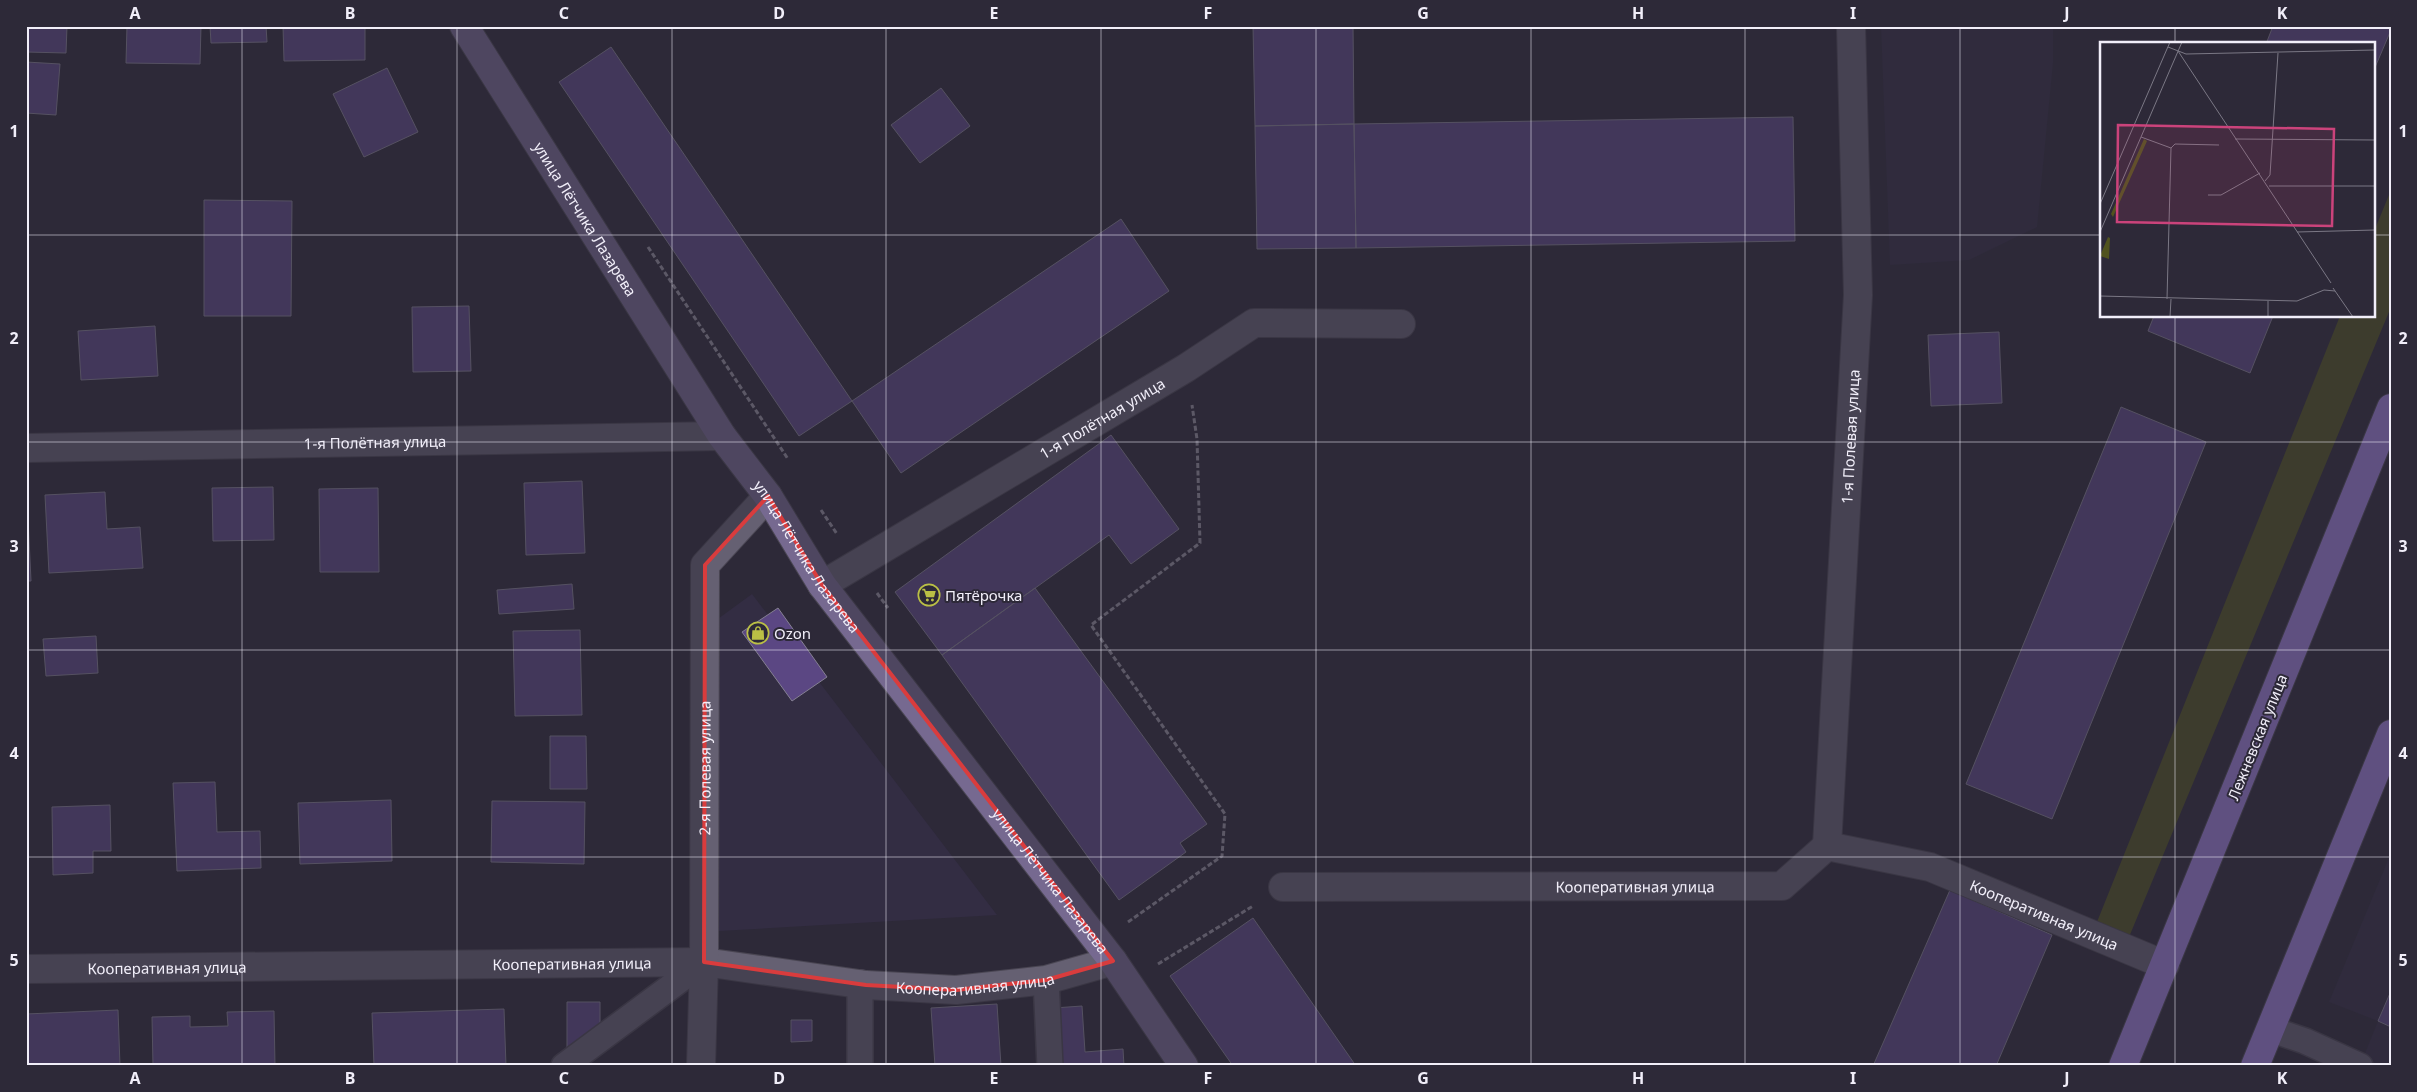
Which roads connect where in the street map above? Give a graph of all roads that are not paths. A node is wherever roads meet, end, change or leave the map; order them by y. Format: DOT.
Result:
graph roads {
  1 [pos="464,26"];
  2 [pos="1851,26"];
  3 [pos="1401,324"];
  4 [pos="2391,408"];
  5 [pos="722,436"];
  6 [pos="26,448"];
  7 [pos="768,496"];
  8 [pos="822,585"];
  9 [pos="2391,734"];
  10 [pos="1827,846"];
  11 [pos="1283,887"];
  12 [pos="1113,961"];
  13 [pos="704,962"];
  14 [pos="2165,965"];
  15 [pos="26,969"];
  16 [pos="1046,980"];
  17 [pos="860,983"];
  18 [pos="2270,1030"];
  19 [pos="1177,1061"];
  20 [pos="564,1066"];
  21 [pos="701,1066"];
  22 [pos="860,1066"];
  23 [pos="1050,1066"];
  24 [pos="2123,1066"];
  25 [pos="2255,1066"];
  26 [pos="2360,1066"];
  1 -- 5 [label="street, улица Лётчика Лазарева"];
  2 -- 10 [label="street, 1-я Полевая улица"];
  3 -- 8 [label="street, 1-я Полётная улица"];
  4 -- 14 [label="highway, Лежневская улица"];
  5 -- 6 [label="street, 1-я Полётная улица"];
  5 -- 7 [label="street, улица Лётчика Лазарева"];
  7 -- 8 [label="street, улица Лётчика Лазарева"];
  7 -- 13 [label="street, 2-я Полевая улица"];
  8 -- 12 [label="street, улица Лётчика Лазарева"];
  9 -- 18 [label="highway"];
  10 -- 11 [label="street, Кооперативная улица"];
  10 -- 14 [label="street, Кооперативная улица"];
  12 -- 16 [label="street, Кооперативная улица"];
  12 -- 19 [label="street, улица Лётчика Лазарева"];
  13 -- 15 [label="street, Кооперативная улица"];
  13 -- 17 [label="street, Кооперативная улица"];
  13 -- 20 [label="lane"];
  13 -- 21 [label="street, 2-я Полевая улица"];
  14 -- 24 [label="highway, Лежневская улица"];
  16 -- 17 [label="street, Кооперативная улица"];
  16 -- 23 [label="lane"];
  17 -- 22 [label="lane"];
  18 -- 25 [label="highway"];
  18 -- 26 [label="lane"];
}
